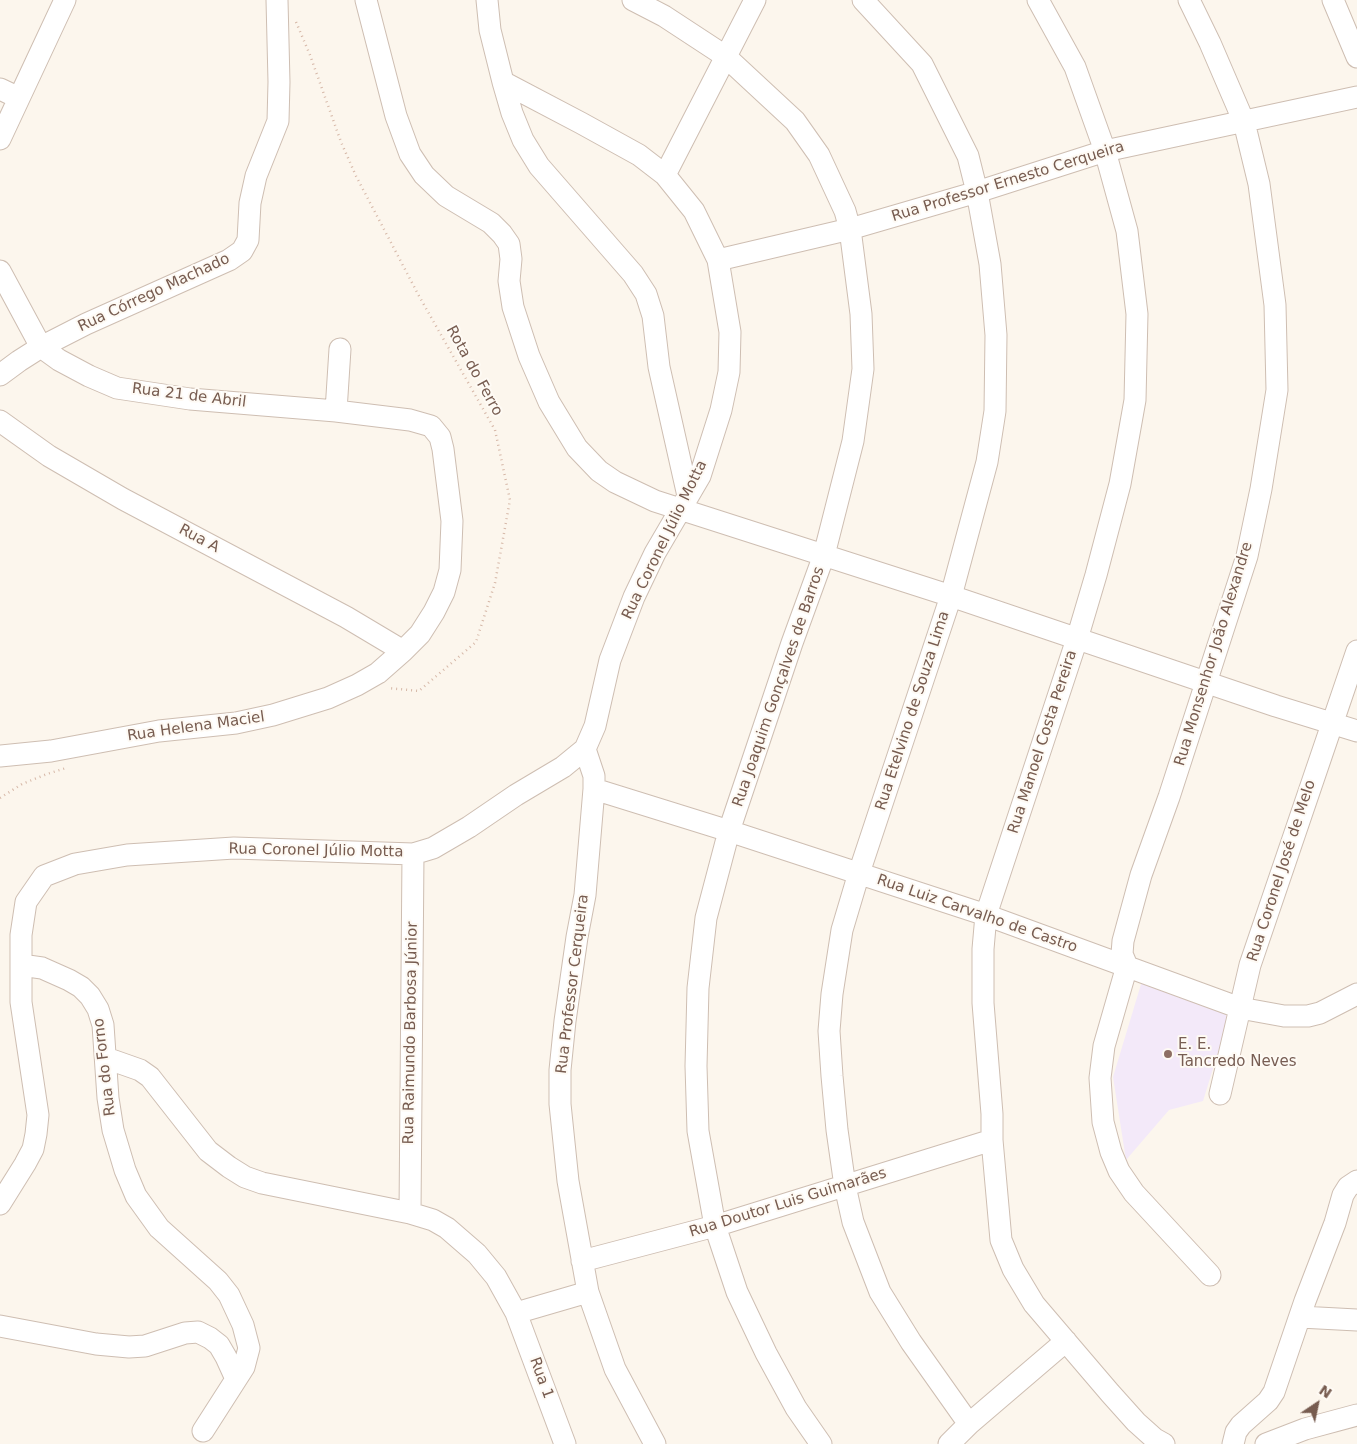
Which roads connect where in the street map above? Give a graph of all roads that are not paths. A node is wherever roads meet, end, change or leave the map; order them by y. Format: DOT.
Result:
graph roads {
  1 [pos="65,0"];
  2 [pos="276,0"];
  3 [pos="366,0"];
  4 [pos="487,0"];
  5 [pos="633,0"];
  6 [pos="755,0"];
  7 [pos="863,0"];
  8 [pos="1038,0"];
  9 [pos="1189,0"];
  10 [pos="1333,0"];
  11 [pos="725,56"];
  12 [pos="1357,57"];
  13 [pos="503,82"];
  14 [pos="10,93"];
  15 [pos="1357,97"];
  16 [pos="1244,122"];
  17 [pos="0,139"];
  18 [pos="1105,151"];
  19 [pos="665,175"];
  20 [pos="978,192"];
  21 [pos="850,229"];
  22 [pos="718,260"];
  23 [pos="0,272"];
  24 [pos="41,347"];
  25 [pos="340,349"];
  26 [pos="0,375"];
  27 [pos="336,411"];
  28 [pos="0,421"];
  29 [pos="431,426"];
  30 [pos="684,502"];
  31 [pos="824,555"];
  32 [pos="951,596"];
  33 [pos="1077,639"];
  34 [pos="403,651"];
  35 [pos="1357,651"];
  36 [pos="1206,682"];
  37 [pos="1332,722"];
  38 [pos="1357,731"];
  39 [pos="585,749"];
  40 [pos="0,756"];
  41 [pos="594,789"];
  42 [pos="729,830"];
  43 [pos="413,854"];
  44 [pos="858,873"];
  45 [pos="986,915"];
  46 [pos="21,965"];
  47 [pos="1127,966"];
  48 [pos="1357,994"];
  49 [pos="1240,1008"];
  50 [pos="106,1058"];
  51 [pos="1220,1094"];
  52 [pos="992,1140"];
  53 [pos="1357,1181"];
  54 [pos="845,1186"];
  55 [pos="0,1204"];
  56 [pos="410,1213"];
  57 [pos="715,1226"];
  58 [pos="582,1262"];
  59 [pos="1210,1275"];
  60 [pos="588,1292"];
  61 [pos="516,1313"];
  62 [pos="1300,1317"];
  63 [pos="1357,1320"];
  64 [pos="0,1326"];
  65 [pos="1066,1341"];
  66 [pos="236,1379"];
  67 [pos="1357,1415"];
  68 [pos="969,1424"];
  69 [pos="203,1430"];
  70 [pos="1276,1443"];
  71 [pos="564,1444"];
  72 [pos="655,1444"];
  73 [pos="821,1444"];
  74 [pos="948,1444"];
  75 [pos="1164,1444"];
  76 [pos="1233,1444"];
  1 -- 14 [label="street"];
  2 -- 24 [label="street, Rua Córrego Machado"];
  3 -- 30 [label="street"];
  4 -- 13 [label="street"];
  5 -- 11 [label="street, Rua Joaquim Gonçalves de Barros"];
  6 -- 11 [label="street"];
  7 -- 20 [label="street, Rua Etelvino de Souza Lima"];
  8 -- 18 [label="street, Rua Manoel Costa Pereira"];
  9 -- 16 [label="street, Rua Monsenhor João Alexandre"];
  10 -- 12 [label="street"];
  11 -- 19 [label="street"];
  11 -- 21 [label="street, Rua Joaquim Gonçalves de Barros"];
  13 -- 19 [label="street, Rua Coronel Júlio Motta"];
  13 -- 30 [label="street"];
  14 -- 17 [label="street"];
  15 -- 16 [label="street, Rua Professor Ernesto Cerqueira"];
  16 -- 18 [label="street, Rua Professor Ernesto Cerqueira"];
  16 -- 36 [label="street, Rua Monsenhor João Alexandre"];
  18 -- 20 [label="street, Rua Professor Ernesto Cerqueira"];
  18 -- 33 [label="street, Rua Manoel Costa Pereira"];
  19 -- 22 [label="street, Rua Coronel Júlio Motta"];
  20 -- 21 [label="street, Rua Professor Ernesto Cerqueira"];
  20 -- 32 [label="street, Rua Etelvino de Souza Lima"];
  21 -- 22 [label="street, Rua Professor Ernesto Cerqueira"];
  21 -- 31 [label="street, Rua Joaquim Gonçalves de Barros"];
  22 -- 30 [label="street, Rua Coronel Júlio Motta"];
  23 -- 24 [label="street, Rua 21 de Abril"];
  24 -- 26 [label="street, Rua Córrego Machado"];
  24 -- 27 [label="street, Rua 21 de Abril"];
  25 -- 27 [label="street"];
  27 -- 29 [label="street, Rua 21 de Abril"];
  28 -- 34 [label="street, Rua A"];
  29 -- 34 [label="street, Rua Helena Maciel"];
  30 -- 31 [label="street"];
  30 -- 39 [label="street, Rua Coronel Júlio Motta"];
  31 -- 32 [label="street"];
  31 -- 42 [label="street, Rua Joaquim Gonçalves de Barros"];
  32 -- 33 [label="street"];
  32 -- 44 [label="street, Rua Etelvino de Souza Lima"];
  33 -- 36 [label="street"];
  33 -- 45 [label="street, Rua Manoel Costa Pereira"];
  34 -- 40 [label="street, Rua Helena Maciel"];
  35 -- 37 [label="street, Rua Coronel José de Melo"];
  36 -- 37 [label="street"];
  36 -- 47 [label="street, Rua Monsenhor João Alexandre"];
  37 -- 38 [label="street"];
  37 -- 49 [label="street, Rua Coronel José de Melo"];
  39 -- 41 [label="street, Rua Professor Cerqueira"];
  39 -- 43 [label="street, Rua Coronel Júlio Motta"];
  41 -- 42 [label="street, Rua Luiz Carvalho de Castro"];
  41 -- 58 [label="street, Rua Professor Cerqueira"];
  42 -- 44 [label="street, Rua Luiz Carvalho de Castro"];
  42 -- 57 [label="street, Rua Joaquim Gonçalves de Barros"];
  43 -- 46 [label="street, Rua Coronel Júlio Motta"];
  43 -- 56 [label="street, Rua Raimundo Barbosa Júnior"];
  44 -- 45 [label="street, Rua Luiz Carvalho de Castro"];
  44 -- 54 [label="street, Rua Etelvino de Souza Lima"];
  45 -- 47 [label="street, Rua Luiz Carvalho de Castro"];
  45 -- 52 [label="street, Rua Manoel Costa Pereira"];
  46 -- 50 [label="street, Rua do Forno"];
  46 -- 55 [label="street, Rua Coronel Júlio Motta"];
  47 -- 49 [label="street, Rua Luiz Carvalho de Castro"];
  47 -- 59 [label="street, Rua Monsenhor João Alexandre"];
  48 -- 49 [label="street, Rua Luiz Carvalho de Castro"];
  49 -- 51 [label="street, Rua Coronel José de Melo"];
  50 -- 56 [label="street, Rua 1"];
  50 -- 66 [label="street, Rua do Forno"];
  52 -- 54 [label="street, Rua Doutor Luis Guimarães"];
  52 -- 65 [label="street, Rua Manoel Costa Pereira"];
  53 -- 62 [label="street"];
  54 -- 57 [label="street, Rua Doutor Luis Guimarães"];
  54 -- 68 [label="street, Rua Etelvino de Souza Lima"];
  56 -- 61 [label="street, Rua 1"];
  57 -- 58 [label="street, Rua Doutor Luis Guimarães"];
  57 -- 73 [label="street, Rua Joaquim Gonçalves de Barros"];
  58 -- 60 [label="street, Rua Professor Cerqueira"];
  60 -- 61 [label="street"];
  60 -- 72 [label="street, Rua Professor Cerqueira"];
  61 -- 71 [label="street, Rua 1"];
  62 -- 63 [label="street"];
  62 -- 76 [label="street"];
  64 -- 66 [label="street"];
  65 -- 68 [label="street"];
  65 -- 75 [label="street, Rua Manoel Costa Pereira"];
  66 -- 69 [label="street, Rua do Forno"];
  67 -- 70 [label="street"];
  68 -- 74 [label="street"];
}
